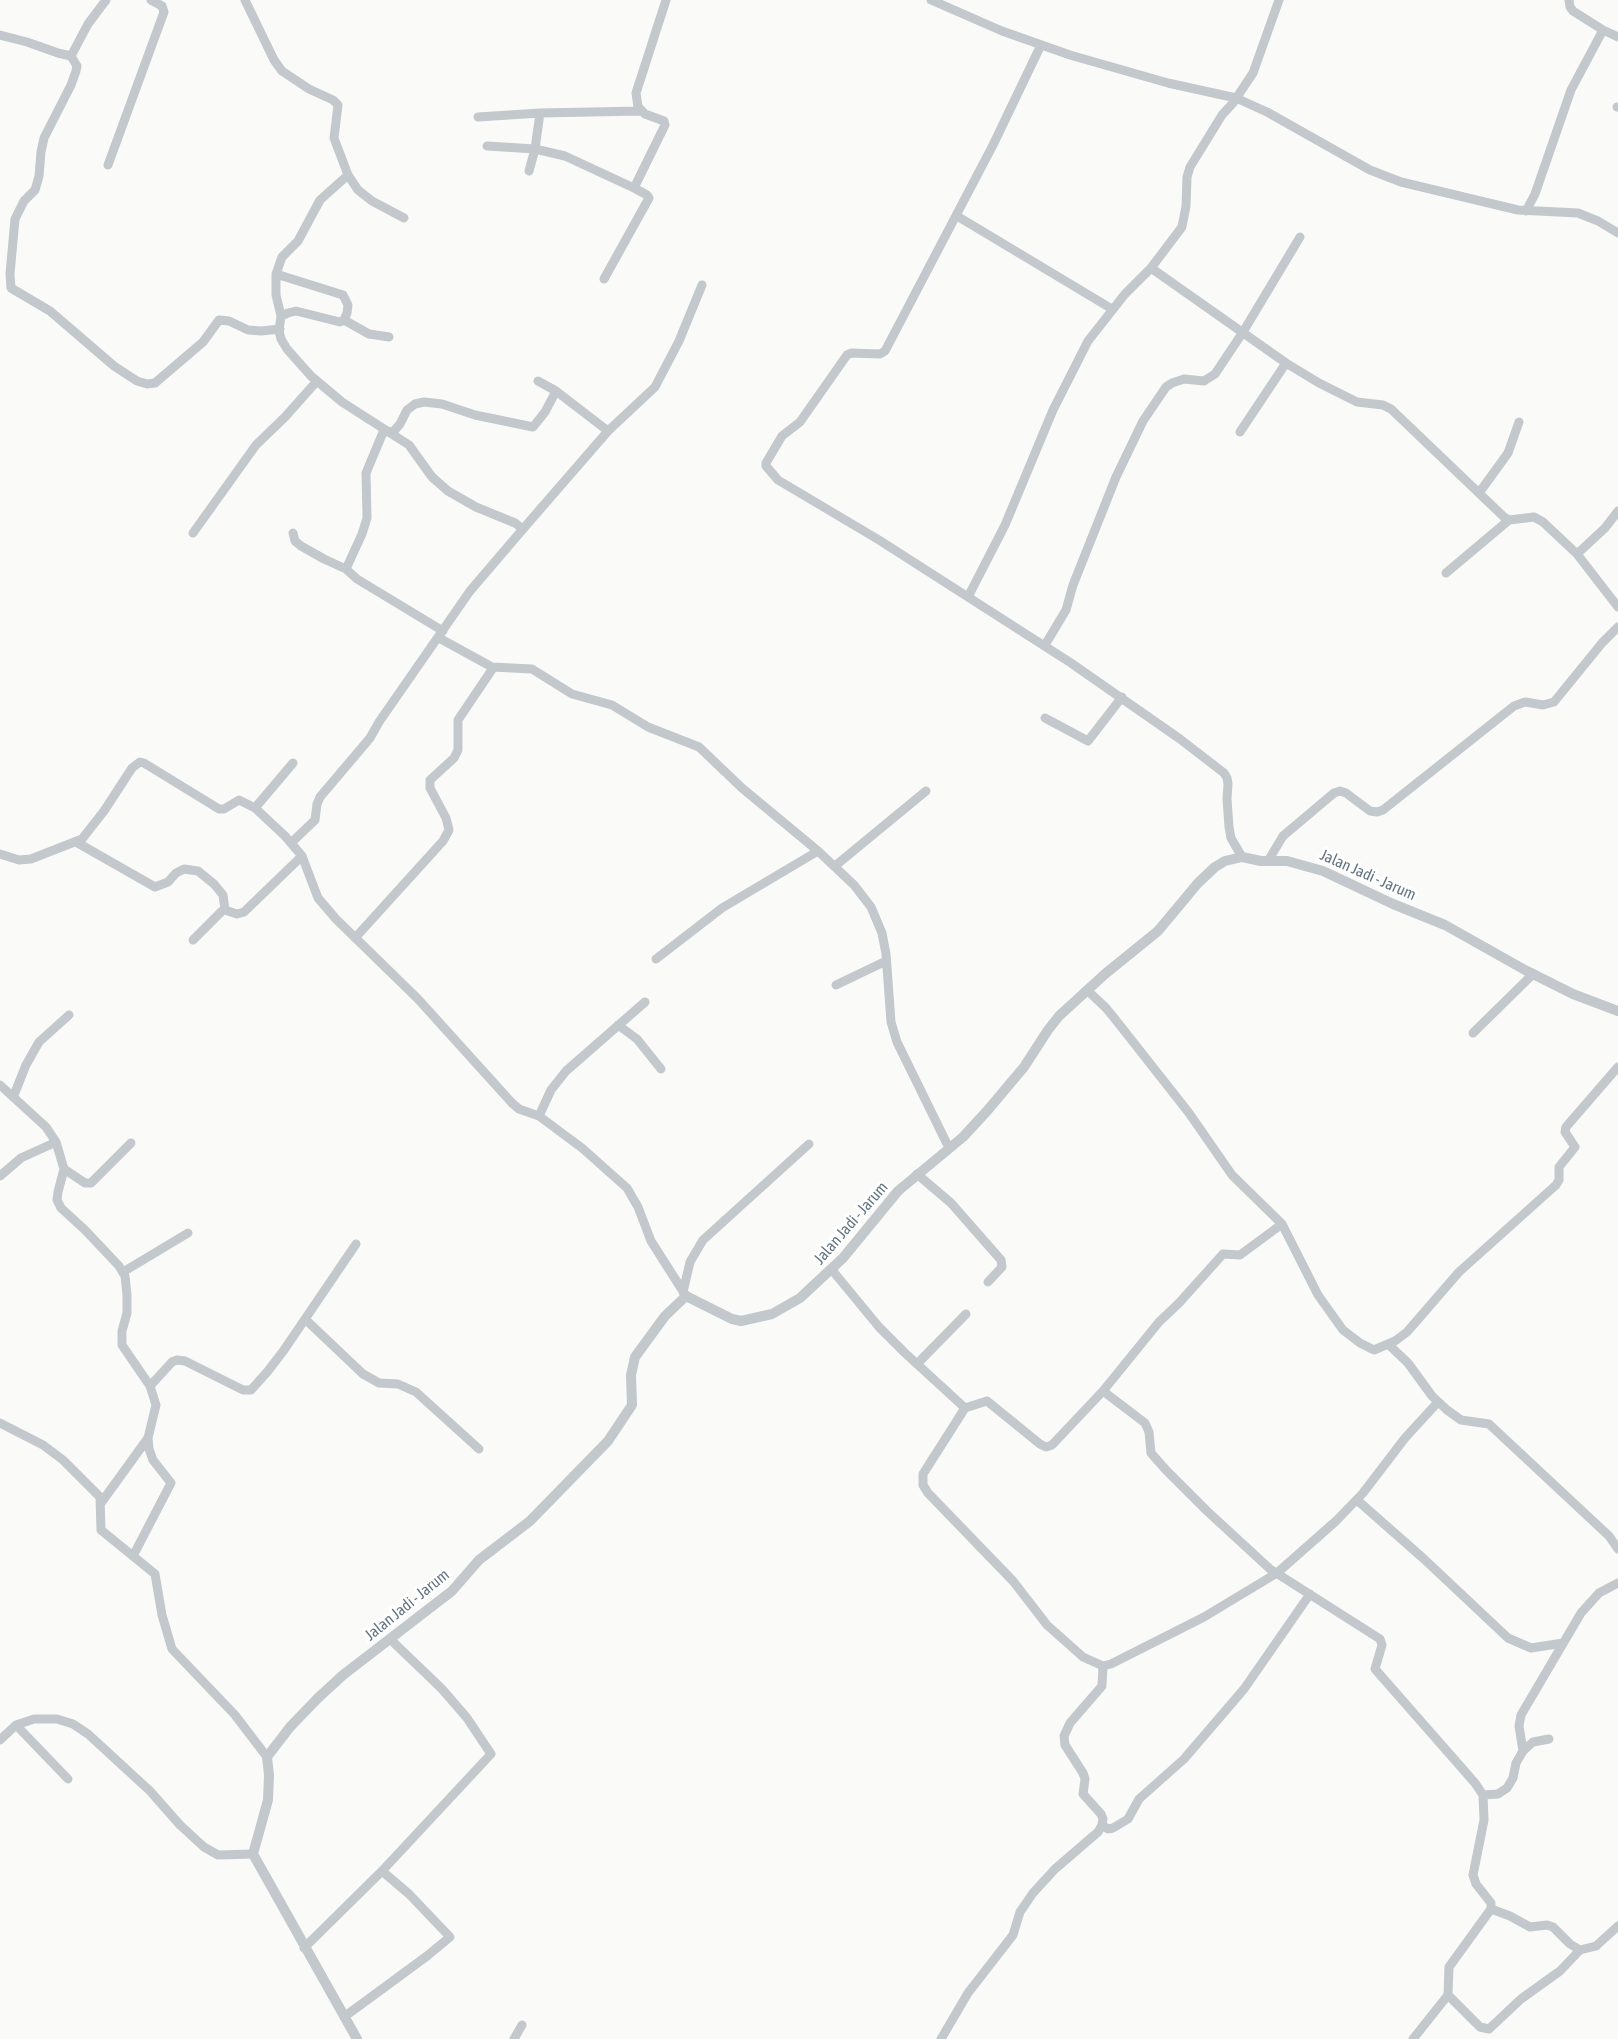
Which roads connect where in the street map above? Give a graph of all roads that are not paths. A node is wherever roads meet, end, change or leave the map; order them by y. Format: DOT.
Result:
graph roads {
  1 [pos="106,0"];
  2 [pos="151,0"];
  3 [pos="245,0"];
  4 [pos="666,0"];
  5 [pos="931,0"];
  6 [pos="1279,0"];
  7 [pos="1569,0"];
  8 [pos="1603,30"];
  9 [pos="0,35"];
  10 [pos="1618,37"];
  11 [pos="1041,45"];
  12 [pos="71,56"];
  13 [pos="1236,98"];
  14 [pos="641,111"];
  15 [pos="540,113"];
  16 [pos="478,117"];
  17 [pos="487,146"];
  18 [pos="535,149"];
  19 [pos="108,165"];
  20 [pos="529,171"];
  21 [pos="348,175"];
  22 [pos="634,188"];
  23 [pos="1526,211"];
  24 [pos="957,216"];
  25 [pos="405,218"];
  26 [pos="1618,233"];
  27 [pos="1300,237"];
  28 [pos="1151,268"];
  29 [pos="276,274"];
  30 [pos="604,279"];
  31 [pos="702,285"];
  32 [pos="1112,309"];
  33 [pos="281,316"];
  34 [pos="344,320"];
  35 [pos="280,329"];
  36 [pos="1243,332"];
  37 [pos="389,337"];
  38 [pos="1287,363"];
  39 [pos="317,381"];
  40 [pos="538,381"];
  41 [pos="556,391"];
  42 [pos="1519,422"];
  43 [pos="386,431"];
  44 [pos="608,431"];
  45 [pos="1240,432"];
  46 [pos="1479,493"];
  47 [pos="1618,511"];
  48 [pos="1509,520"];
  49 [pos="523,529"];
  50 [pos="193,533"];
  51 [pos="293,533"];
  52 [pos="1577,554"];
  53 [pos="346,568"];
  54 [pos="1446,573"];
  55 [pos="968,597"];
  56 [pos="1618,607"];
  57 [pos="1618,627"];
  58 [pos="441,634"];
  59 [pos="1045,645"];
  60 [pos="493,668"];
  61 [pos="1122,697"];
  62 [pos="1045,718"];
  63 [pos="293,763"];
  64 [pos="926,791"];
  65 [pos="255,808"];
  66 [pos="76,842"];
  67 [pos="291,843"];
  68 [pos="819,850"];
  69 [pos="0,854"];
  70 [pos="302,856"];
  71 [pos="1242,857"];
  72 [pos="1268,861"];
  73 [pos="835,867"];
  74 [pos="225,910"];
  75 [pos="355,938"];
  76 [pos="193,940"];
  77 [pos="656,960"];
  78 [pos="886,961"];
  79 [pos="1533,974"];
  80 [pos="836,985"];
  81 [pos="1087,990"];
  82 [pos="645,1002"];
  83 [pos="1618,1011"];
  84 [pos="69,1015"];
  85 [pos="618,1025"];
  86 [pos="1473,1033"];
  87 [pos="1618,1068"];
  88 [pos="661,1069"];
  89 [pos="0,1085"];
  90 [pos="14,1095"];
  91 [pos="539,1116"];
  92 [pos="56,1142"];
  93 [pos="131,1143"];
  94 [pos="809,1144"];
  95 [pos="949,1148"];
  96 [pos="64,1169"];
  97 [pos="917,1174"];
  98 [pos="0,1176"];
  99 [pos="1282,1224"];
  100 [pos="188,1233"];
  101 [pos="356,1244"];
  102 [pos="832,1270"];
  103 [pos="123,1272"];
  104 [pos="988,1282"];
  105 [pos="685,1294"];
  106 [pos="966,1314"];
  107 [pos="305,1319"];
  108 [pos="1388,1344"];
  109 [pos="917,1364"];
  110 [pos="150,1386"];
  111 [pos="1103,1391"];
  112 [pos="1438,1402"];
  113 [pos="965,1408"];
  114 [pos="0,1423"];
  115 [pos="148,1438"];
  116 [pos="480,1449"];
  117 [pos="1356,1500"];
  118 [pos="101,1503"];
  119 [pos="1618,1549"];
  120 [pos="133,1556"];
  121 [pos="1276,1573"];
  122 [pos="1618,1583"];
  123 [pos="1310,1594"];
  124 [pos="390,1639"];
  125 [pos="1563,1642"];
  126 [pos="1103,1666"];
  127 [pos="16,1725"];
  128 [pos="1549,1739"];
  129 [pos="0,1740"];
  130 [pos="1522,1751"];
  131 [pos="267,1757"];
  132 [pos="68,1779"];
  133 [pos="1483,1795"];
  134 [pos="1102,1825"];
  135 [pos="253,1854"];
  136 [pos="382,1871"];
  137 [pos="1491,1909"];
  138 [pos="1618,1926"];
  139 [pos="304,1948"];
  140 [pos="1580,1950"];
  141 [pos="1448,1995"];
  142 [pos="344,2016"];
  143 [pos="522,2025"];
  144 [pos="357,2039"];
  145 [pos="514,2039"];
  146 [pos="941,2039"];
  147 [pos="1413,2039"];
  1 -- 12 [label="street"];
  2 -- 19 [label="street"];
  3 -- 21 [label="street"];
  4 -- 14 [label="street"];
  5 -- 11 [label="street"];
  6 -- 13 [label="street"];
  7 -- 8 [label="street"];
  8 -- 10 [label="street"];
  8 -- 23 [label="street"];
  9 -- 12 [label="street"];
  11 -- 13 [label="street"];
  11 -- 24 [label="street"];
  12 -- 35 [label="street"];
  13 -- 23 [label="street"];
  13 -- 28 [label="street"];
  14 -- 15 [label="street"];
  14 -- 22 [label="street"];
  15 -- 16 [label="street"];
  15 -- 18 [label="street"];
  17 -- 18 [label="street"];
  18 -- 20 [label="street"];
  18 -- 22 [label="street"];
  21 -- 25 [label="street"];
  21 -- 29 [label="street"];
  22 -- 30 [label="street"];
  23 -- 26 [label="street"];
  24 -- 32 [label="street"];
  24 -- 55 [label="street"];
  27 -- 36 [label="street"];
  28 -- 32 [label="street"];
  28 -- 36 [label="street"];
  29 -- 33 [label="street"];
  29 -- 34 [label="street"];
  31 -- 44 [label="street"];
  32 -- 55 [label="street"];
  33 -- 34 [label="street"];
  33 -- 35 [label="street"];
  34 -- 37 [label="street"];
  35 -- 39 [label="street"];
  36 -- 38 [label="street"];
  36 -- 59 [label="street"];
  38 -- 45 [label="street"];
  38 -- 46 [label="street"];
  39 -- 43 [label="street"];
  39 -- 50 [label="street"];
  40 -- 41 [label="street"];
  41 -- 43 [label="street"];
  41 -- 44 [label="street"];
  42 -- 46 [label="street"];
  43 -- 49 [label="street"];
  43 -- 53 [label="street"];
  44 -- 49 [label="street"];
  46 -- 48 [label="street"];
  47 -- 52 [label="street"];
  48 -- 52 [label="street"];
  48 -- 54 [label="street"];
  49 -- 58 [label="street"];
  51 -- 53 [label="street"];
  52 -- 56 [label="street"];
  53 -- 58 [label="street"];
  55 -- 59 [label="street"];
  57 -- 72 [label="street"];
  58 -- 60 [label="street"];
  58 -- 67 [label="street"];
  59 -- 61 [label="street"];
  60 -- 68 [label="street"];
  60 -- 75 [label="street"];
  61 -- 62 [label="street"];
  61 -- 71 [label="street"];
  63 -- 65 [label="street"];
  64 -- 73 [label="street"];
  65 -- 66 [label="street"];
  65 -- 67 [label="street"];
  66 -- 69 [label="street"];
  66 -- 74 [label="street"];
  67 -- 70 [label="street"];
  68 -- 73 [label="street"];
  68 -- 77 [label="street"];
  70 -- 74 [label="street"];
  70 -- 75 [label="street"];
  71 -- 72 [label="street, Jalan Jadi - Jarum"];
  71 -- 81 [label="street, Jalan Jadi - Jarum"];
  72 -- 79 [label="street, Jalan Jadi - Jarum"];
  73 -- 78 [label="street"];
  74 -- 76 [label="street"];
  75 -- 91 [label="street"];
  78 -- 80 [label="street"];
  78 -- 95 [label="street"];
  79 -- 83 [label="street, Jalan Jadi - Jarum"];
  79 -- 86 [label="street"];
  81 -- 95 [label="street, Jalan Jadi - Jarum"];
  81 -- 99 [label="street"];
  82 -- 85 [label="street"];
  84 -- 90 [label="street"];
  85 -- 88 [label="street"];
  85 -- 91 [label="street"];
  87 -- 108 [label="street"];
  89 -- 90 [label="street"];
  90 -- 92 [label="street"];
  91 -- 105 [label="street"];
  92 -- 96 [label="street"];
  92 -- 98 [label="street"];
  93 -- 96 [label="street"];
  94 -- 105 [label="street"];
  95 -- 97 [label="street, Jalan Jadi - Jarum"];
  96 -- 103 [label="street"];
  97 -- 102 [label="street, Jalan Jadi - Jarum"];
  97 -- 104 [label="street"];
  99 -- 108 [label="street"];
  99 -- 111 [label="street"];
  100 -- 103 [label="street"];
  101 -- 107 [label="street"];
  102 -- 105 [label="street, Jalan Jadi - Jarum"];
  102 -- 109 [label="street"];
  103 -- 110 [label="street"];
  105 -- 124 [label="street, Jalan Jadi - Jarum"];
  106 -- 109 [label="street"];
  107 -- 110 [label="street"];
  107 -- 116 [label="street"];
  108 -- 112 [label="street"];
  109 -- 113 [label="street"];
  110 -- 115 [label="street"];
  111 -- 113 [label="street"];
  111 -- 121 [label="street"];
  112 -- 117 [label="street"];
  112 -- 119 [label="street"];
  113 -- 126 [label="street"];
  114 -- 118 [label="street"];
  115 -- 118 [label="street"];
  115 -- 120 [label="street"];
  117 -- 121 [label="street"];
  117 -- 125 [label="street"];
  118 -- 120 [label="street"];
  120 -- 131 [label="street"];
  121 -- 123 [label="street"];
  121 -- 126 [label="street"];
  122 -- 125 [label="street"];
  123 -- 133 [label="street"];
  123 -- 134 [label="street"];
  124 -- 131 [label="street, Jalan Jadi - Jarum"];
  124 -- 136 [label="street"];
  125 -- 130 [label="street"];
  126 -- 134 [label="street"];
  127 -- 129 [label="street"];
  127 -- 132 [label="street"];
  127 -- 135 [label="street"];
  128 -- 130 [label="street"];
  130 -- 133 [label="street"];
  131 -- 135 [label="street"];
  133 -- 137 [label="street"];
  134 -- 146 [label="street"];
  135 -- 139 [label="street"];
  136 -- 139 [label="street"];
  136 -- 142 [label="street"];
  137 -- 140 [label="street"];
  137 -- 141 [label="street"];
  138 -- 140 [label="street"];
  139 -- 142 [label="street"];
  140 -- 141 [label="street"];
  141 -- 147 [label="street"];
  142 -- 144 [label="street"];
  143 -- 145 [label="street"];
}
